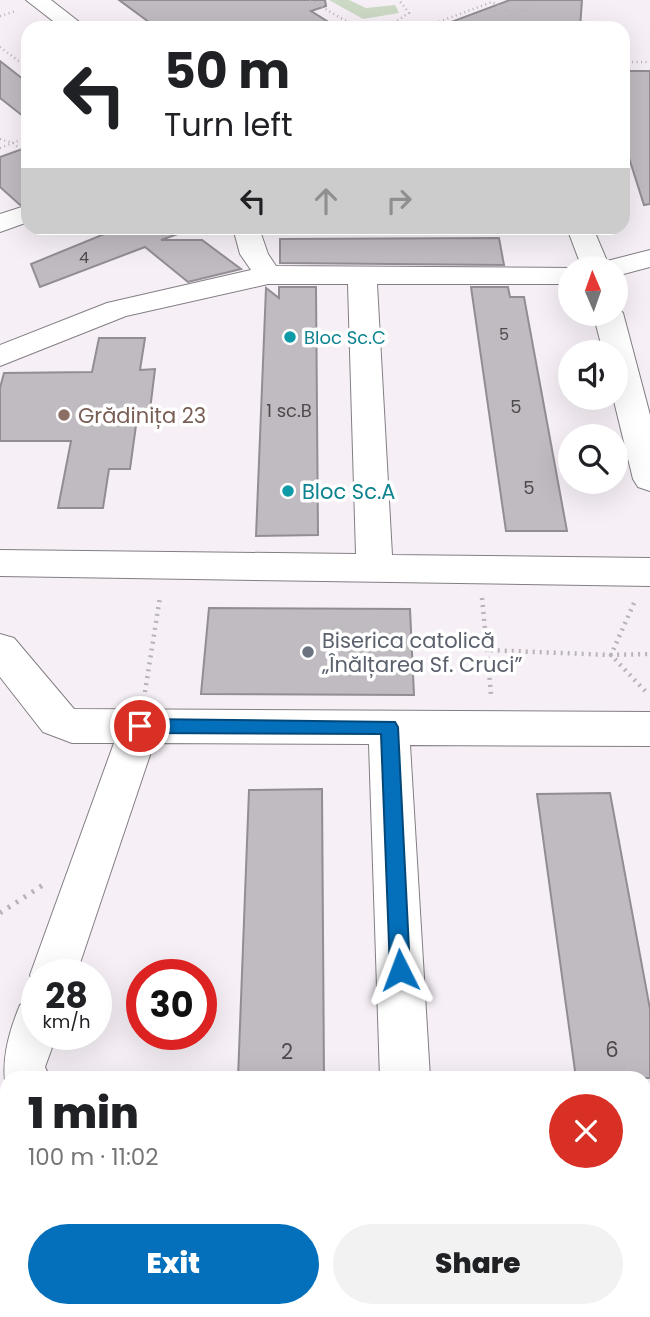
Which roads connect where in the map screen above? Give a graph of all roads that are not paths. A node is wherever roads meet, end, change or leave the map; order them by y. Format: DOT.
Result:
graph roads {
  1 [pos="37,0"];
  2 [pos="66,21"];
  3 [pos="21,216"];
  4 [pos="0,224"];
  5 [pos="248,235"];
  6 [pos="582,235"];
  7 [pos="591,256"];
  8 [pos="650,258"];
  9 [pos="628,264"];
  10 [pos="268,275"];
  11 [pos="558,275"];
  12 [pos="362,276"];
  13 [pos="611,326"];
  14 [pos="0,356"];
  15 [pos="650,479"];
  16 [pos="0,562"];
  17 [pos="375,568"];
  18 [pos="643,572"];
  19 [pos="0,649"];
  20 [pos="140,726"];
  21 [pos="389,727"];
  22 [pos="650,729"];
  23 [pos="59,959"];
  24 [pos="405,1071"];
  1 -- 2 [label="street"];
  3 -- 4 [label="street"];
  5 -- 10 [label="street"];
  6 -- 7 [label="street"];
  8 -- 9 [label="street"];
  10 -- 12 [label="street"];
  10 -- 14 [label="street"];
  11 -- 12 [label="street"];
  12 -- 17 [label="street"];
  13 -- 15 [label="street"];
  16 -- 17 [label="street"];
  17 -- 18 [label="street"];
  19 -- 20 [label="street"];
  20 -- 21 [label="street"];
  20 -- 23 [label="street"];
  21 -- 22 [label="street"];
  21 -- 24 [label="street"];
}
